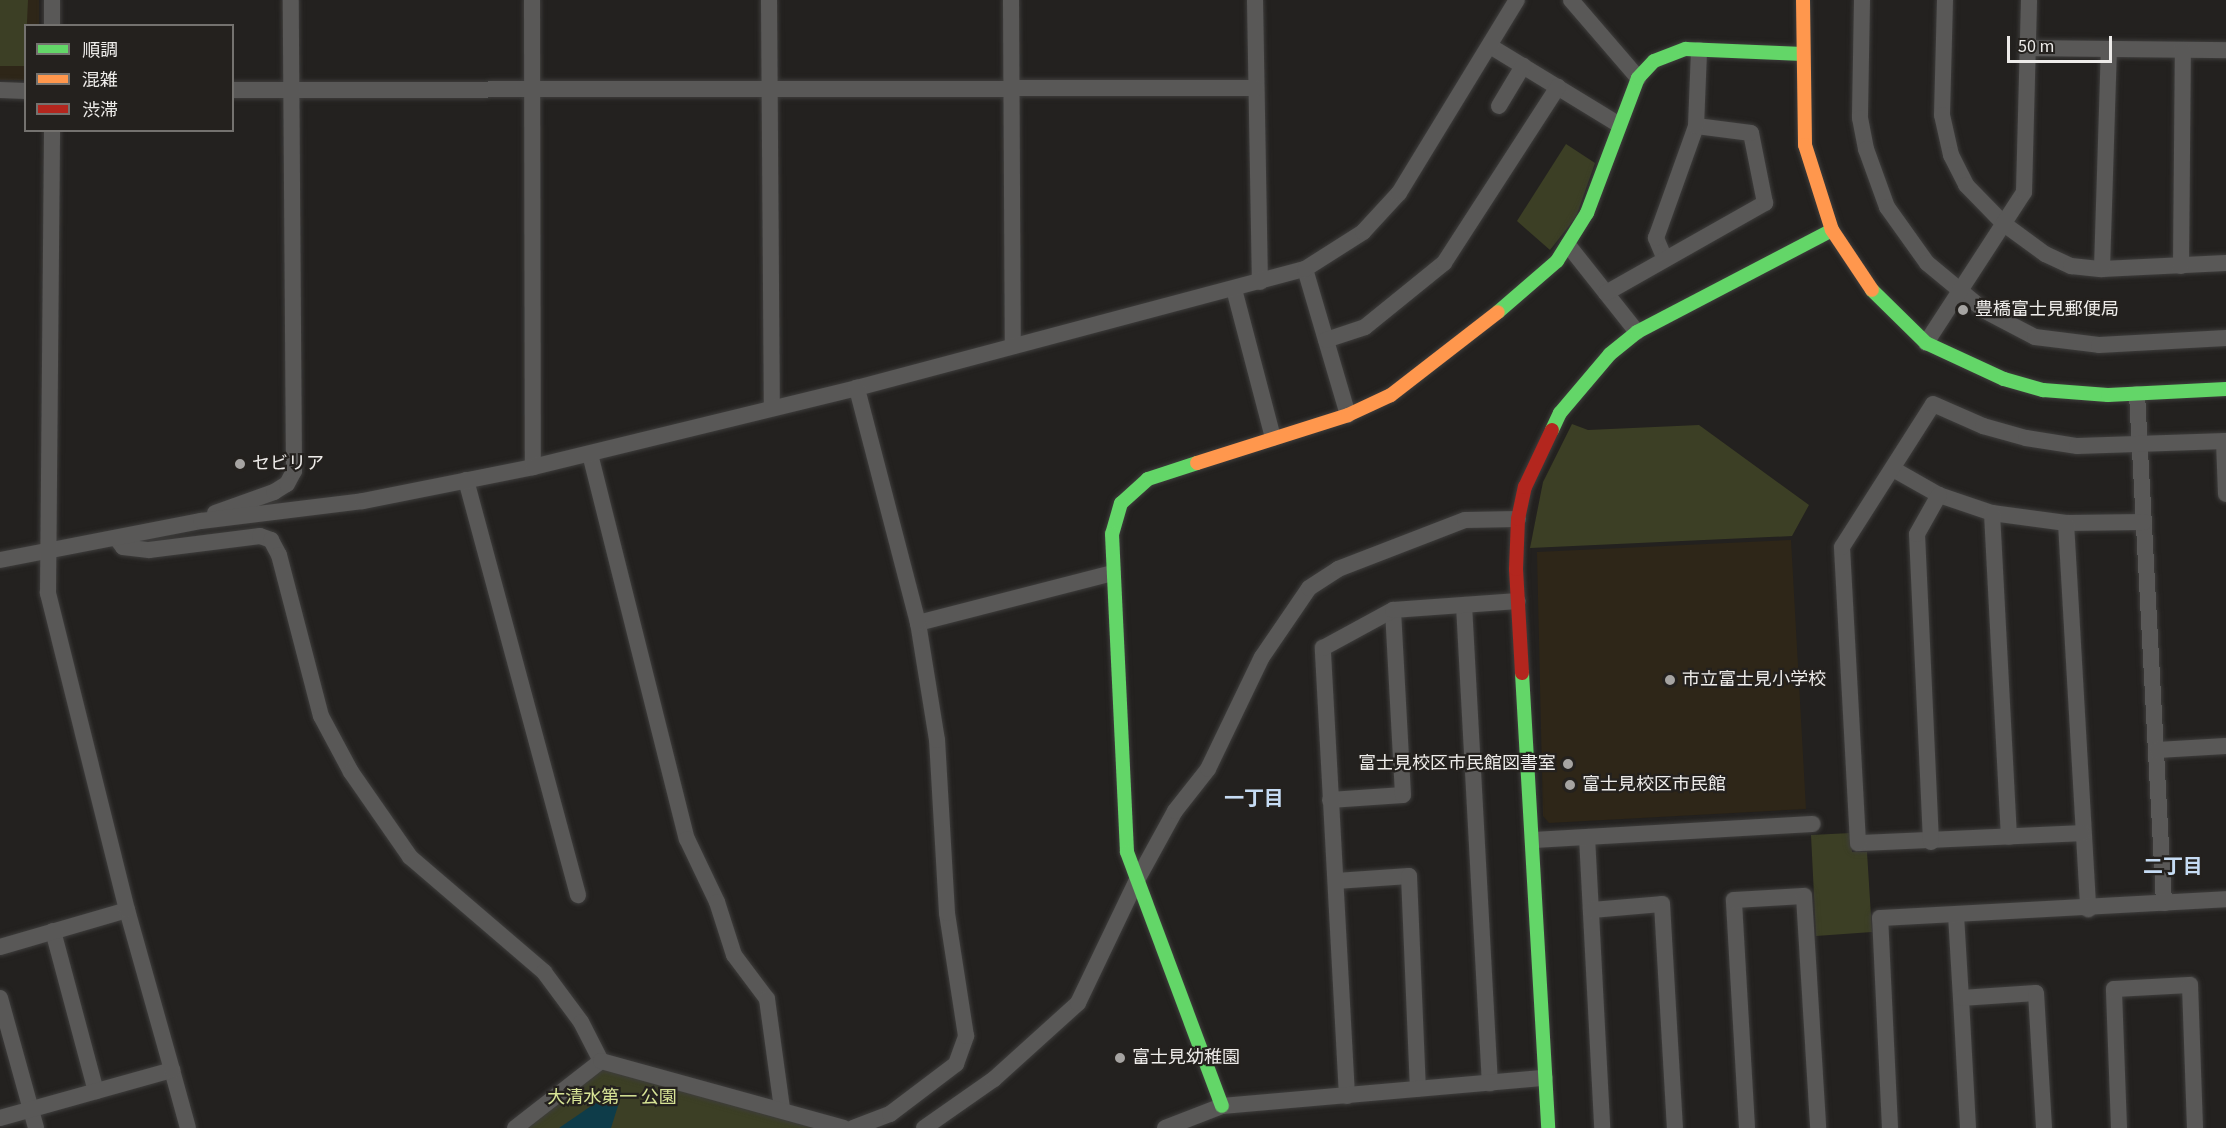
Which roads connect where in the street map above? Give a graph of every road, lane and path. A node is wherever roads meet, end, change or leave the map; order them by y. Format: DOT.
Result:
graph roads {
  1 [pos="52,0"];
  2 [pos="291,0"];
  3 [pos="532,0"];
  4 [pos="770,0"];
  5 [pos="1011,0"];
  6 [pos="1255,0"];
  7 [pos="1517,0"];
  8 [pos="1571,0"];
  9 [pos="1803,0"];
  10 [pos="1862,0"];
  11 [pos="1945,0"];
  12 [pos="2029,0"];
  13 [pos="52,24"];
  14 [pos="1490,46"];
  15 [pos="2028,48"];
  16 [pos="1699,50"];
  17 [pos="2109,50"];
  18 [pos="2183,50"];
  19 [pos="2226,50"];
  20 [pos="1802,54"];
  21 [pos="1523,66"];
  22 [pos="1638,78"];
  23 [pos="1011,87"];
  24 [pos="1558,87"];
  25 [pos="769,88"];
  26 [pos="1256,88"];
  27 [pos="292,89"];
  28 [pos="533,89"];
  29 [pos="0,90"];
  30 [pos="234,90"];
  31 [pos="24,91"];
  32 [pos="1498,106"];
  33 [pos="1618,124"];
  34 [pos="1696,126"];
  35 [pos="52,132"];
  36 [pos="2004,224"];
  37 [pos="1832,230"];
  38 [pos="1568,245"];
  39 [pos="1664,257"];
  40 [pos="2226,263"];
  41 [pos="2181,266"];
  42 [pos="1305,269"];
  43 [pos="2102,269"];
  44 [pos="1260,282"];
  45 [pos="1234,289"];
  46 [pos="1958,291"];
  47 [pos="1606,293"];
  48 [pos="1637,332"];
  49 [pos="2226,338"];
  50 [pos="1326,340"];
  51 [pos="1926,343"];
  52 [pos="1013,346"];
  53 [pos="857,388"];
  54 [pos="2226,389"];
  55 [pos="2137,394"];
  56 [pos="772,407"];
  57 [pos="1348,415"];
  58 [pos="1274,438"];
  59 [pos="2225,441"];
  60 [pos="2140,445"];
  61 [pos="590,454"];
  62 [pos="533,467"];
  63 [pos="1893,469"];
  64 [pos="466,480"];
  65 [pos="2226,494"];
  66 [pos="1939,495"];
  67 [pos="1992,513"];
  68 [pos="1518,519"];
  69 [pos="201,521"];
  70 [pos="2144,522"];
  71 [pos="2066,523"];
  72 [pos="117,539"];
  73 [pos="49,550"];
  74 [pos="0,560"];
  75 [pos="1113,573"];
  76 [pos="1518,601"];
  77 [pos="1464,605"];
  78 [pos="1393,610"];
  79 [pos="918,623"];
  80 [pos="2226,747"];
  81 [pos="2157,750"];
  82 [pos="1330,800"];
  83 [pos="1813,824"];
  84 [pos="2082,833"];
  85 [pos="1587,837"];
  86 [pos="2009,837"];
  87 [pos="1533,840"];
  88 [pos="1931,842"];
  89 [pos="1336,881"];
  90 [pos="1136,882"];
  91 [pos="578,896"];
  92 [pos="2226,899"];
  93 [pos="2164,903"];
  94 [pos="2088,909"];
  95 [pos="127,910"];
  96 [pos="1591,910"];
  97 [pos="1956,915"];
  98 [pos="53,931"];
  99 [pos="0,947"];
  100 [pos="0,998"];
  101 [pos="1961,998"];
  102 [pos="601,1061"];
  103 [pos="172,1070"];
  104 [pos="1545,1078"];
  105 [pos="1490,1083"];
  106 [pos="1418,1089"];
  107 [pos="96,1091"];
  108 [pos="1347,1096"];
  109 [pos="1222,1106"];
  110 [pos="782,1109"];
  111 [pos="31,1110"];
  112 [pos="0,1118"];
  113 [pos="894,1121"];
  114 [pos="36,1128"];
  115 [pos="188,1128"];
  116 [pos="515,1128"];
  117 [pos="844,1128"];
  118 [pos="853,1128"];
  119 [pos="924,1128"];
  120 [pos="1165,1128"];
  121 [pos="1548,1128"];
  122 [pos="1602,1128"];
  123 [pos="1675,1128"];
  124 [pos="1747,1128"];
  125 [pos="1818,1128"];
  126 [pos="1890,1128"];
  127 [pos="1968,1128"];
  128 [pos="2044,1128"];
  129 [pos="2119,1128"];
  130 [pos="2195,1128"];
  1 -- 13 [label="street"];
  2 -- 27 [label="street"];
  3 -- 28 [label="street"];
  4 -- 25 [label="street"];
  5 -- 23 [label="street"];
  6 -- 26 [label="street"];
  7 -- 14 [label="street"];
  8 -- 22 [label="street"];
  9 -- 20 [label="street"];
  10 -- 46 [label="street"];
  11 -- 36 [label="street"];
  12 -- 15 [label="street"];
  14 -- 21 [label="street"];
  14 -- 42 [label="street"];
  15 -- 17 [label="street"];
  15 -- 36 [label="street"];
  16 -- 20 [label="street"];
  16 -- 22 [label="street"];
  16 -- 34 [label="street"];
  17 -- 18 [label="street"];
  17 -- 43 [label="street"];
  18 -- 19 [label="street"];
  18 -- 41 [label="street"];
  20 -- 37 [label="street"];
  21 -- 24 [label="street"];
  21 -- 32 [label="street"];
  22 -- 33 [label="street"];
  23 -- 25 [label="street"];
  23 -- 26 [label="street"];
  23 -- 52 [label="street"];
  24 -- 33 [label="street"];
  24 -- 50 [label="street"];
  25 -- 28 [label="street"];
  25 -- 56 [label="street"];
  26 -- 44 [label="street"];
  27 -- 28 [label="street"];
  27 -- 30 [label="street"];
  27 -- 69 [label="street"];
  28 -- 62 [label="street"];
  29 -- 31 [label="street"];
  33 -- 38 [label="street"];
  34 -- 39 [label="street"];
  34 -- 39 [label="street"];
  35 -- 73 [label="street"];
  36 -- 43 [label="street"];
  36 -- 46 [label="street"];
  37 -- 48 [label="street"];
  37 -- 51 [label="street"];
  38 -- 47 [label="street"];
  38 -- 57 [label="street"];
  39 -- 47 [label="street"];
  40 -- 41 [label="street"];
  41 -- 43 [label="street"];
  42 -- 44 [label="street"];
  42 -- 50 [label="street"];
  44 -- 45 [label="street"];
  45 -- 52 [label="street"];
  45 -- 58 [label="street"];
  46 -- 49 [label="street"];
  46 -- 51 [label="street"];
  47 -- 48 [label="street"];
  48 -- 68 [label="street"];
  50 -- 57 [label="street"];
  51 -- 55 [label="street"];
  52 -- 53 [label="street"];
  53 -- 56 [label="street"];
  53 -- 79 [label="street"];
  54 -- 55 [label="street"];
  55 -- 60 [label="street"];
  56 -- 61 [label="street"];
  57 -- 58 [label="street"];
  58 -- 75 [label="street"];
  59 -- 60 [label="street"];
  59 -- 65 [label="street"];
  60 -- 63 [label="street"];
  60 -- 70 [label="street"];
  61 -- 62 [label="street"];
  61 -- 110 [label="street"];
  62 -- 64 [label="street"];
  63 -- 66 [label="street"];
  63 -- 88 [label="street"];
  64 -- 69 [label="street"];
  64 -- 91 [label="street"];
  66 -- 67 [label="street"];
  66 -- 88 [label="street"];
  67 -- 71 [label="street"];
  67 -- 86 [label="street"];
  68 -- 76 [label="street"];
  68 -- 90 [label="street"];
  69 -- 72 [label="street"];
  70 -- 71 [label="street"];
  70 -- 81 [label="street"];
  71 -- 84 [label="street"];
  72 -- 73 [label="street"];
  72 -- 102 [label="street"];
  73 -- 74 [label="street"];
  73 -- 95 [label="street"];
  75 -- 79 [label="street"];
  75 -- 90 [label="street"];
  76 -- 77 [label="street"];
  76 -- 87 [label="street"];
  77 -- 78 [label="street"];
  77 -- 105 [label="street"];
  78 -- 82 [label="street"];
  78 -- 82 [label="street"];
  79 -- 113 [label="street"];
  80 -- 81 [label="street"];
  81 -- 93 [label="street"];
  82 -- 89 [label="street"];
  83 -- 85 [label="street"];
  84 -- 86 [label="street"];
  84 -- 94 [label="street"];
  85 -- 87 [label="street"];
  85 -- 96 [label="street"];
  86 -- 88 [label="street"];
  87 -- 104 [label="street"];
  89 -- 106 [label="street"];
  89 -- 108 [label="street"];
  90 -- 109 [label="street"];
  90 -- 119 [label="street"];
  92 -- 93 [label="street"];
  93 -- 94 [label="street"];
  94 -- 97 [label="street"];
  95 -- 98 [label="street"];
  95 -- 103 [label="street"];
  96 -- 122 [label="street"];
  96 -- 123 [label="street"];
  97 -- 101 [label="street"];
  97 -- 126 [label="street"];
  98 -- 99 [label="street"];
  98 -- 107 [label="street"];
  100 -- 111 [label="street"];
  101 -- 127 [label="street"];
  101 -- 128 [label="street"];
  102 -- 110 [label="street"];
  102 -- 116 [label="street"];
  103 -- 107 [label="street"];
  103 -- 115 [label="street"];
  104 -- 105 [label="street"];
  104 -- 121 [label="street"];
  105 -- 106 [label="street"];
  106 -- 108 [label="street"];
  107 -- 111 [label="street"];
  108 -- 109 [label="street"];
  109 -- 120 [label="street"];
  110 -- 117 [label="street"];
  111 -- 112 [label="street"];
  111 -- 114 [label="street"];
  113 -- 118 [label="street"];
  124 -- 125 [label="street"];
  129 -- 130 [label="street"];
}
